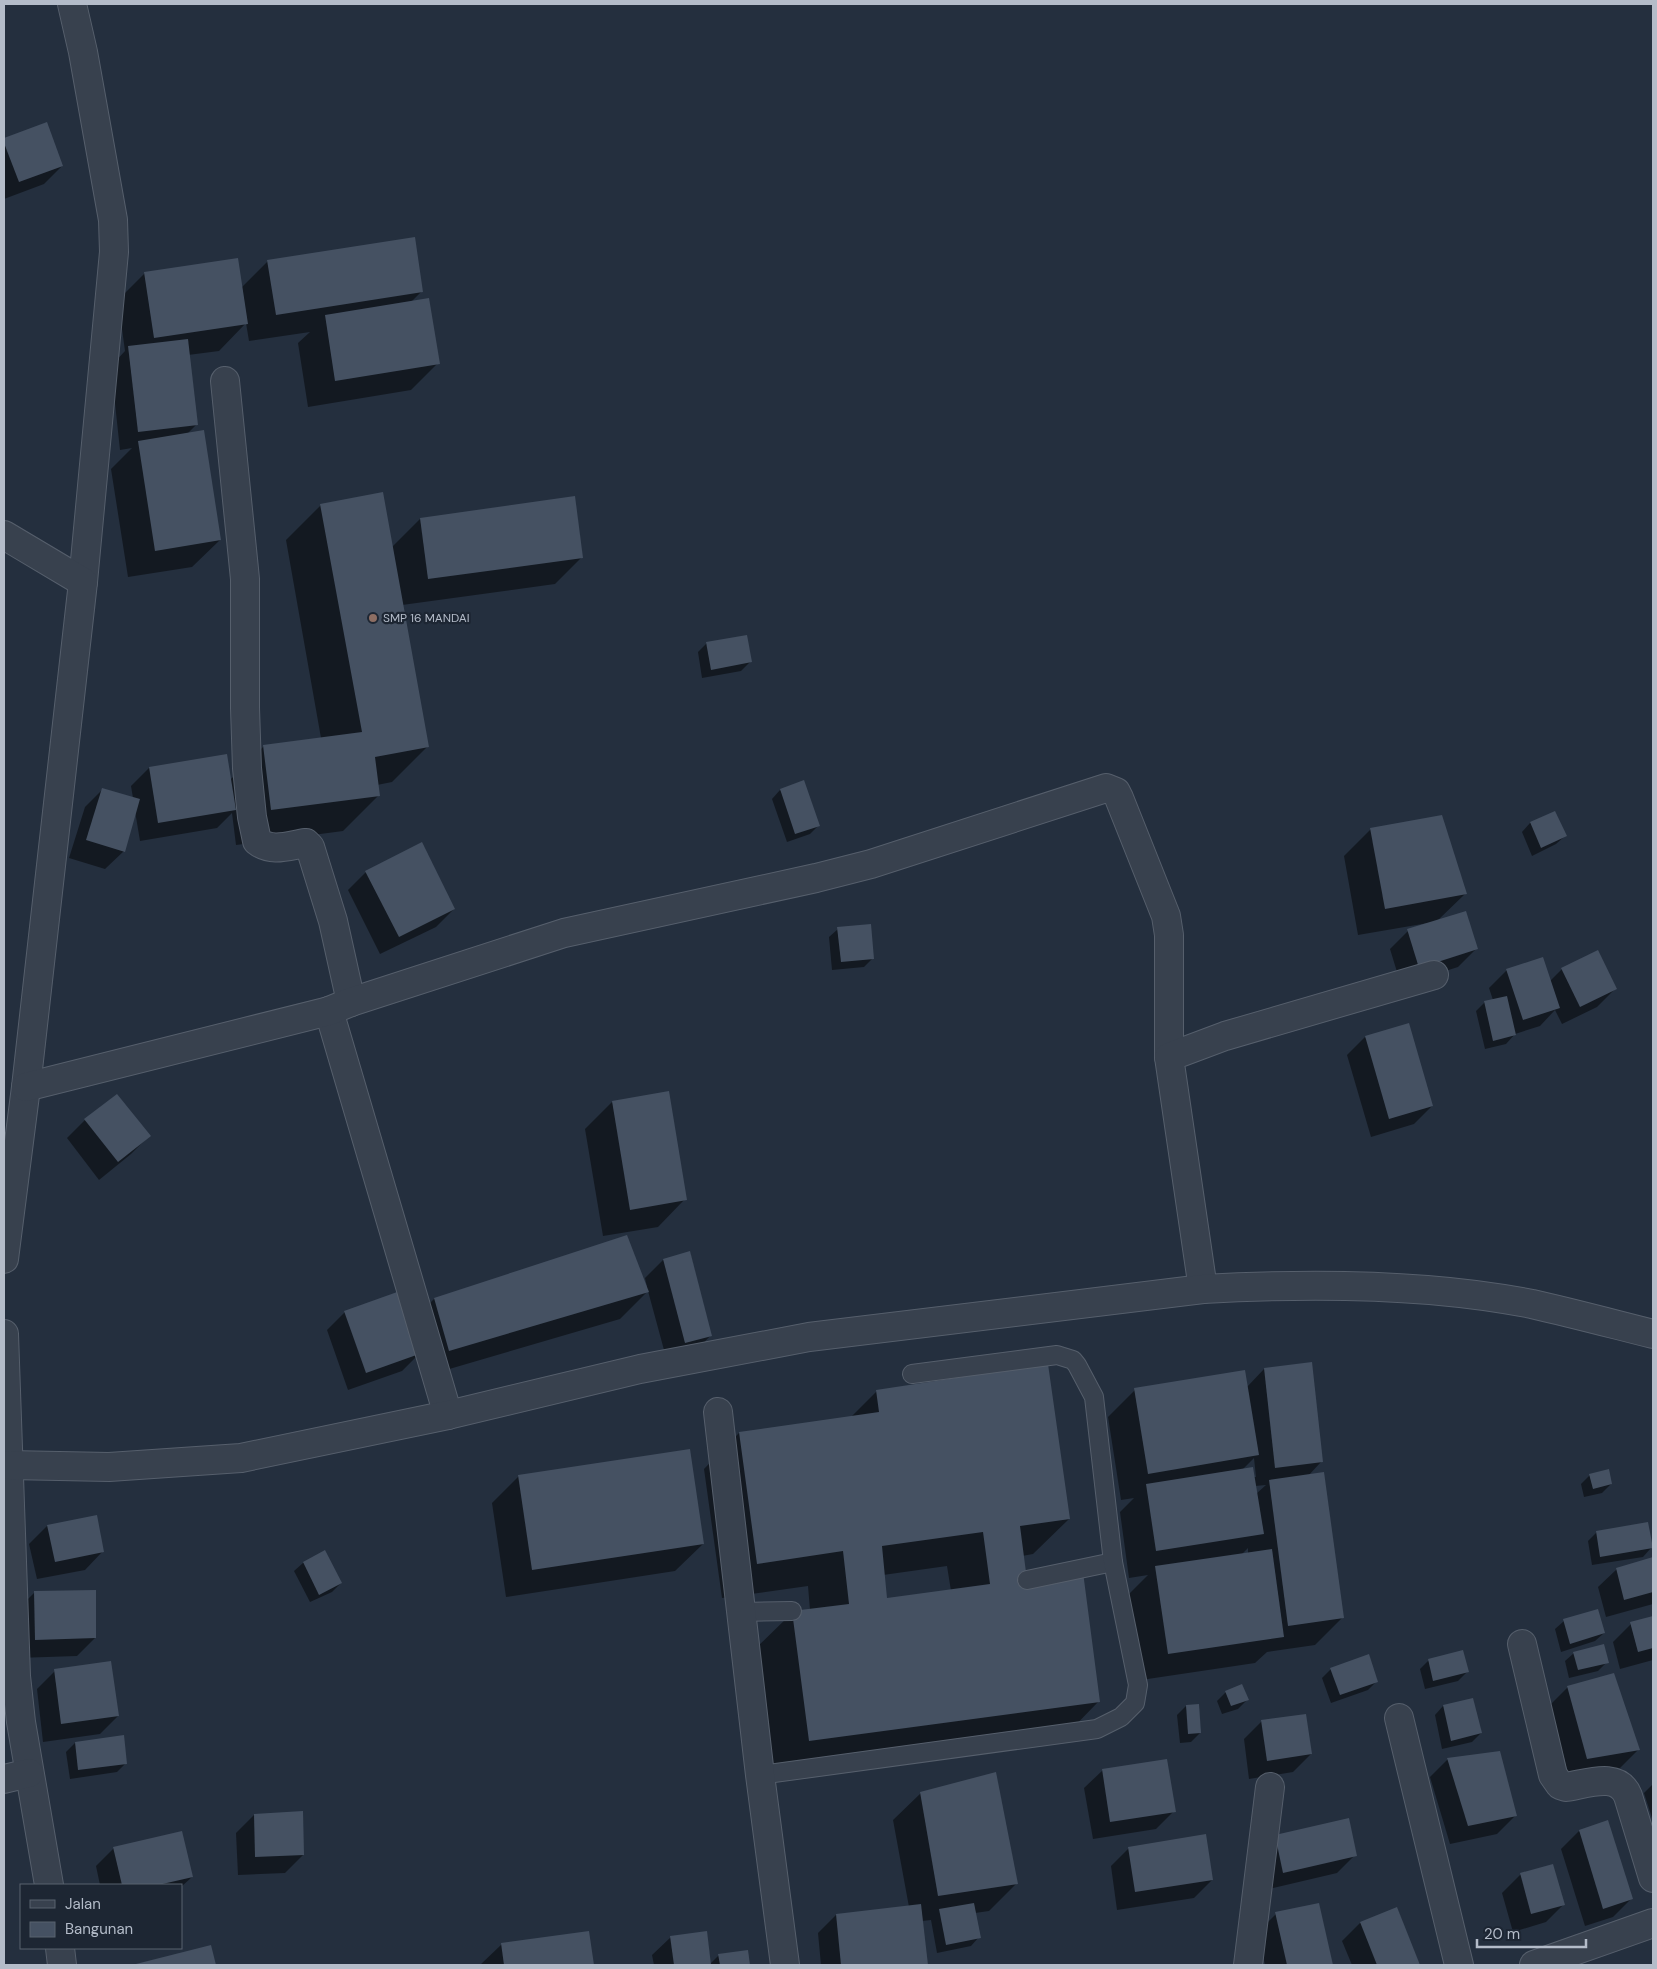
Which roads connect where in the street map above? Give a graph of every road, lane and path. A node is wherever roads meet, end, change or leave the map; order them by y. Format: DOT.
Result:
graph roads {
  1 [pos="72,4"];
  2 [pos="225,381"];
  3 [pos="4,535"];
  4 [pos="83,582"];
  5 [pos="1434,975"];
  6 [pos="340,1007"];
  7 [pos="1169,1057"];
  8 [pos="26,1087"];
  9 [pos="4,1259"];
  10 [pos="1203,1289"];
  11 [pos="4,1334"];
  12 [pos="1653,1334"];
  13 [pos="912,1374"];
  14 [pos="718,1412"];
  15 [pos="448,1415"];
  16 [pos="9,1465"];
  17 [pos="1113,1562"];
  18 [pos="1027,1580"];
  19 [pos="8,1602"];
  20 [pos="792,1611"];
  21 [pos="741,1612"];
  22 [pos="1522,1644"];
  23 [pos="1399,1718"];
  24 [pos="17,1776"];
  25 [pos="760,1776"];
  26 [pos="1270,1787"];
  27 [pos="1653,1878"];
  28 [pos="49,1884"];
  29 [pos="1653,1923"];
  30 [pos="60,1949"];
  31 [pos="62,1965"];
  32 [pos="785,1965"];
  33 [pos="1248,1965"];
  34 [pos="1459,1965"];
  35 [pos="1534,1965"];
  1 -- 4 [label="street"];
  2 -- 6 [label="street"];
  3 -- 4 [label="street"];
  4 -- 8 [label="street"];
  5 -- 7 [label="street"];
  6 -- 7 [label="street"];
  6 -- 8 [label="street"];
  6 -- 15 [label="street"];
  7 -- 10 [label="street"];
  8 -- 9 [label="street"];
  10 -- 12 [label="street"];
  10 -- 15 [label="street"];
  11 -- 16 [label="street"];
  13 -- 17 [label="lane"];
  14 -- 21 [label="street"];
  15 -- 16 [label="street"];
  16 -- 19 [label="street"];
  17 -- 18 [label="lane"];
  17 -- 25 [label="lane"];
  19 -- 24 [label="street"];
  20 -- 21 [label="lane"];
  21 -- 25 [label="street"];
  22 -- 27 [label="street"];
  23 -- 34 [label="street"];
  24 -- 28 [label="street"];
  25 -- 32 [label="street"];
  26 -- 33 [label="street"];
  29 -- 35 [label="street"];
  30 -- 31 [label="street"];
}
